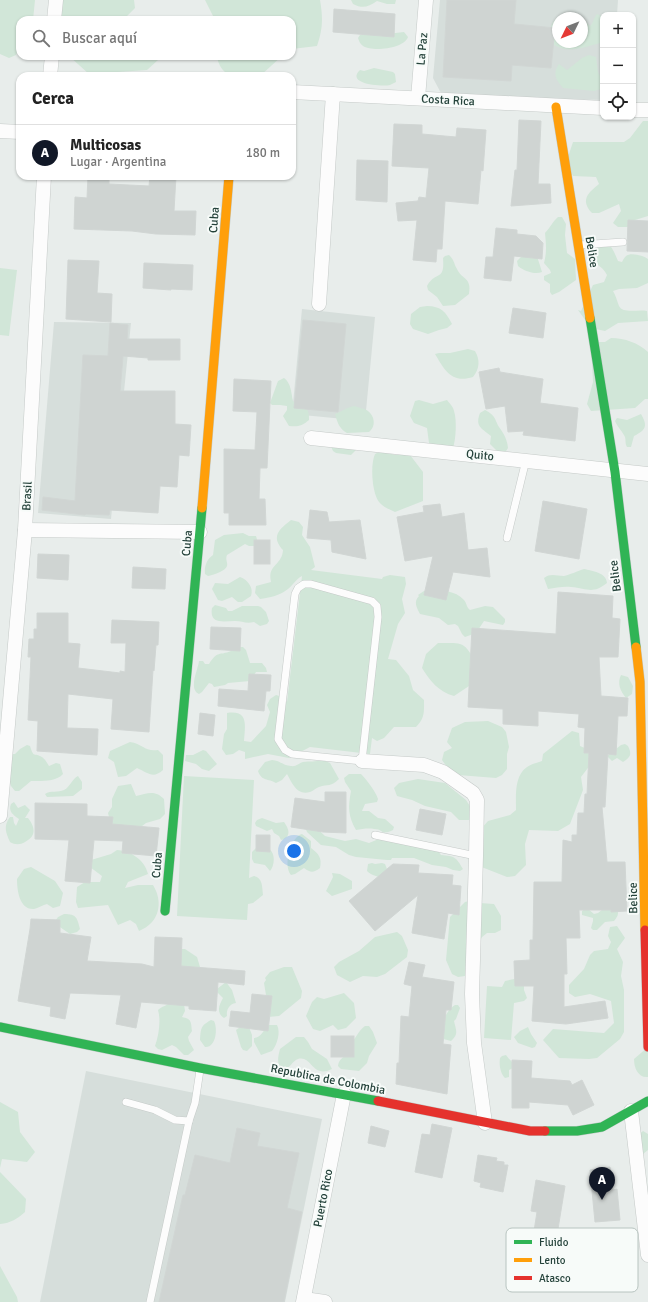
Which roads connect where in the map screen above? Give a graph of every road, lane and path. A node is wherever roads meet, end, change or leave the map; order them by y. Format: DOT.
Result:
graph roads {
  1 [pos="56,0"];
  2 [pos="426,0"];
  3 [pos="54,16"];
  4 [pos="52,60"];
  5 [pos="50,72"];
  6 [pos="296,92"];
  7 [pos="332,94"];
  8 [pos="418,98"];
  9 [pos="556,106"];
  10 [pos="600,108"];
  11 [pos="636,110"];
  12 [pos="648,110"];
  13 [pos="0,131"];
  14 [pos="16,132"];
  15 [pos="44,180"];
  16 [pos="229,180"];
  17 [pos="623,242"];
  18 [pos="579,245"];
  19 [pos="319,304"];
  20 [pos="311,438"];
  21 [pos="526,460"];
  22 [pos="615,470"];
  23 [pos="648,474"];
  24 [pos="25,530"];
  25 [pos="200,532"];
  26 [pos="507,538"];
  27 [pos="362,761"];
  28 [pos="0,816"];
  29 [pos="375,835"];
  30 [pos="476,856"];
  31 [pos="646,870"];
  32 [pos="165,911"];
  33 [pos="0,1027"];
  34 [pos="648,1047"];
  35 [pos="200,1068"];
  36 [pos="344,1094"];
  37 [pos="126,1102"];
  38 [pos="648,1102"];
  39 [pos="632,1111"];
  40 [pos="189,1121"];
  41 [pos="485,1123"];
  42 [pos="648,1255"];
  43 [pos="303,1301"];
  44 [pos="150,1302"];
  45 [pos="325,1302"];
  1 -- 3 [label="street"];
  2 -- 8 [label="street, La Paz"];
  4 -- 5 [label="street"];
  6 -- 7 [label="street, Costa Rica"];
  7 -- 8 [label="street, Costa Rica"];
  7 -- 19 [label="street"];
  8 -- 9 [label="street, Costa Rica"];
  9 -- 10 [label="street, Costa Rica"];
  9 -- 18 [label="street, Belice"];
  11 -- 12 [label="street"];
  13 -- 14 [label="street"];
  15 -- 24 [label="street, Brasil"];
  16 -- 25 [label="street, Cuba"];
  17 -- 18 [label="lane"];
  18 -- 22 [label="street, Belice"];
  20 -- 21 [label="street, Quito"];
  21 -- 22 [label="street, Quito"];
  21 -- 26 [label="lane"];
  22 -- 23 [label="street, Quito"];
  22 -- 31 [label="street, Belice"];
  24 -- 25 [label="street"];
  24 -- 28 [label="street, Brasil"];
  25 -- 32 [label="street, Cuba"];
  27 -- 27 [label="lane"];
  27 -- 30 [label="street"];
  29 -- 30 [label="lane"];
  30 -- 41 [label="street"];
  31 -- 34 [label="street, Belice"];
  33 -- 35 [label="street, Republica de Colombia"];
  35 -- 36 [label="street, Republica de Colombia"];
  35 -- 40 [label="lane"];
  36 -- 41 [label="street, Republica de Colombia"];
  36 -- 43 [label="street, Puerto Rico"];
  37 -- 40 [label="lane"];
  38 -- 39 [label="street, Republica de Colombia"];
  39 -- 41 [label="street, Republica de Colombia"];
  39 -- 42 [label="street"];
  40 -- 44 [label="lane"];
  43 -- 45 [label="street"];
}
